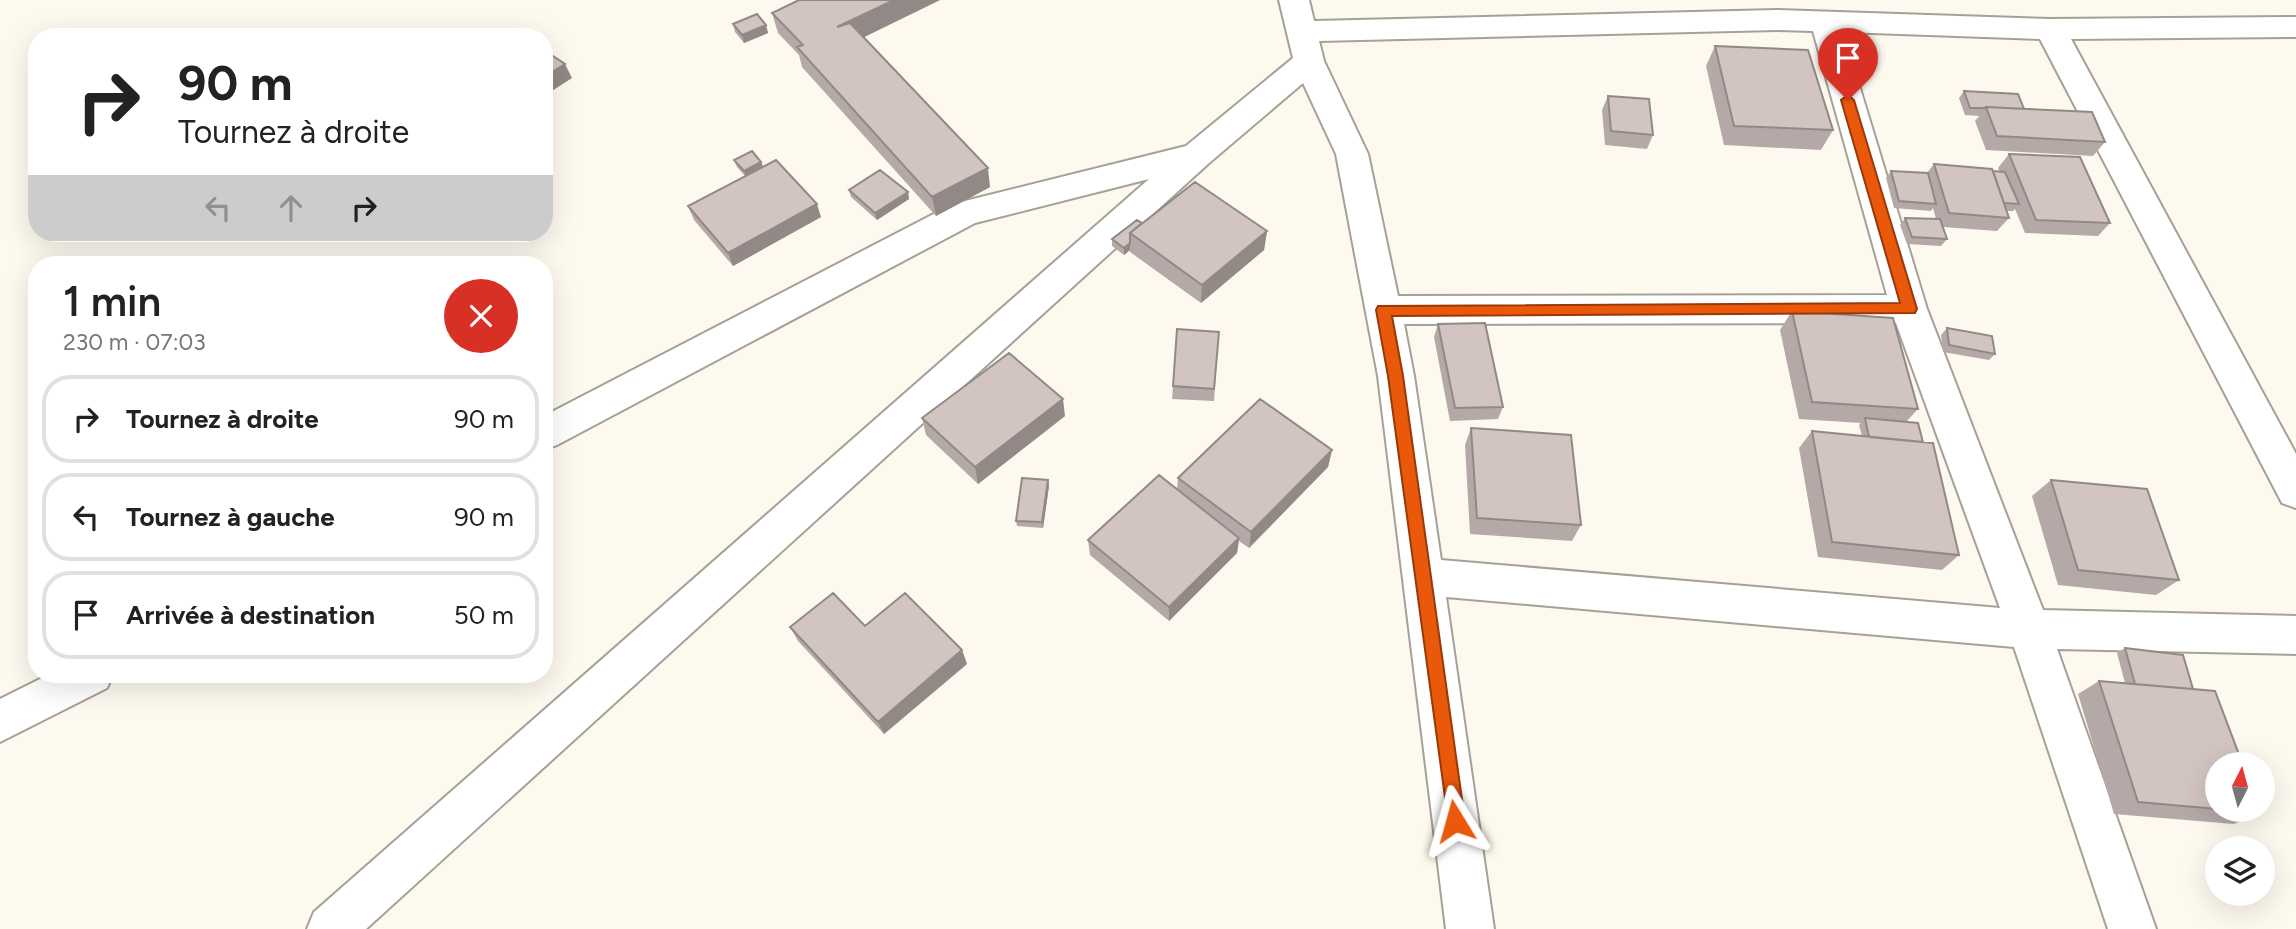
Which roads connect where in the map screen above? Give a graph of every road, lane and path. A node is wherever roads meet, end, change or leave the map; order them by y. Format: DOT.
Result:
graph roads {
  1 [pos="1898,12"];
  2 [pos="1825,21"];
  3 [pos="2296,27"];
  4 [pos="2050,29"];
  5 [pos="1302,31"];
  6 [pos="1197,155"];
  7 [pos="1909,309"];
  8 [pos="1383,310"];
  9 [pos="553,429"];
  10 [pos="2296,491"];
  11 [pos="1423,577"];
  12 [pos="2029,629"];
  13 [pos="2296,635"];
  14 [pos="74,683"];
  15 [pos="0,721"];
  16 [pos="331,929"];
  17 [pos="1470,929"];
  18 [pos="2132,929"];
  1 -- 2 [label="street"];
  1 -- 4 [label="street"];
  2 -- 5 [label="street"];
  2 -- 7 [label="street"];
  3 -- 4 [label="street"];
  4 -- 10 [label="street"];
  5 -- 6 [label="street"];
  5 -- 8 [label="street"];
  6 -- 9 [label="street"];
  6 -- 16 [label="street"];
  7 -- 8 [label="street"];
  7 -- 12 [label="street"];
  8 -- 11 [label="street"];
  11 -- 12 [label="street"];
  11 -- 17 [label="street"];
  12 -- 13 [label="street"];
  12 -- 18 [label="street"];
  14 -- 15 [label="street"];
}
